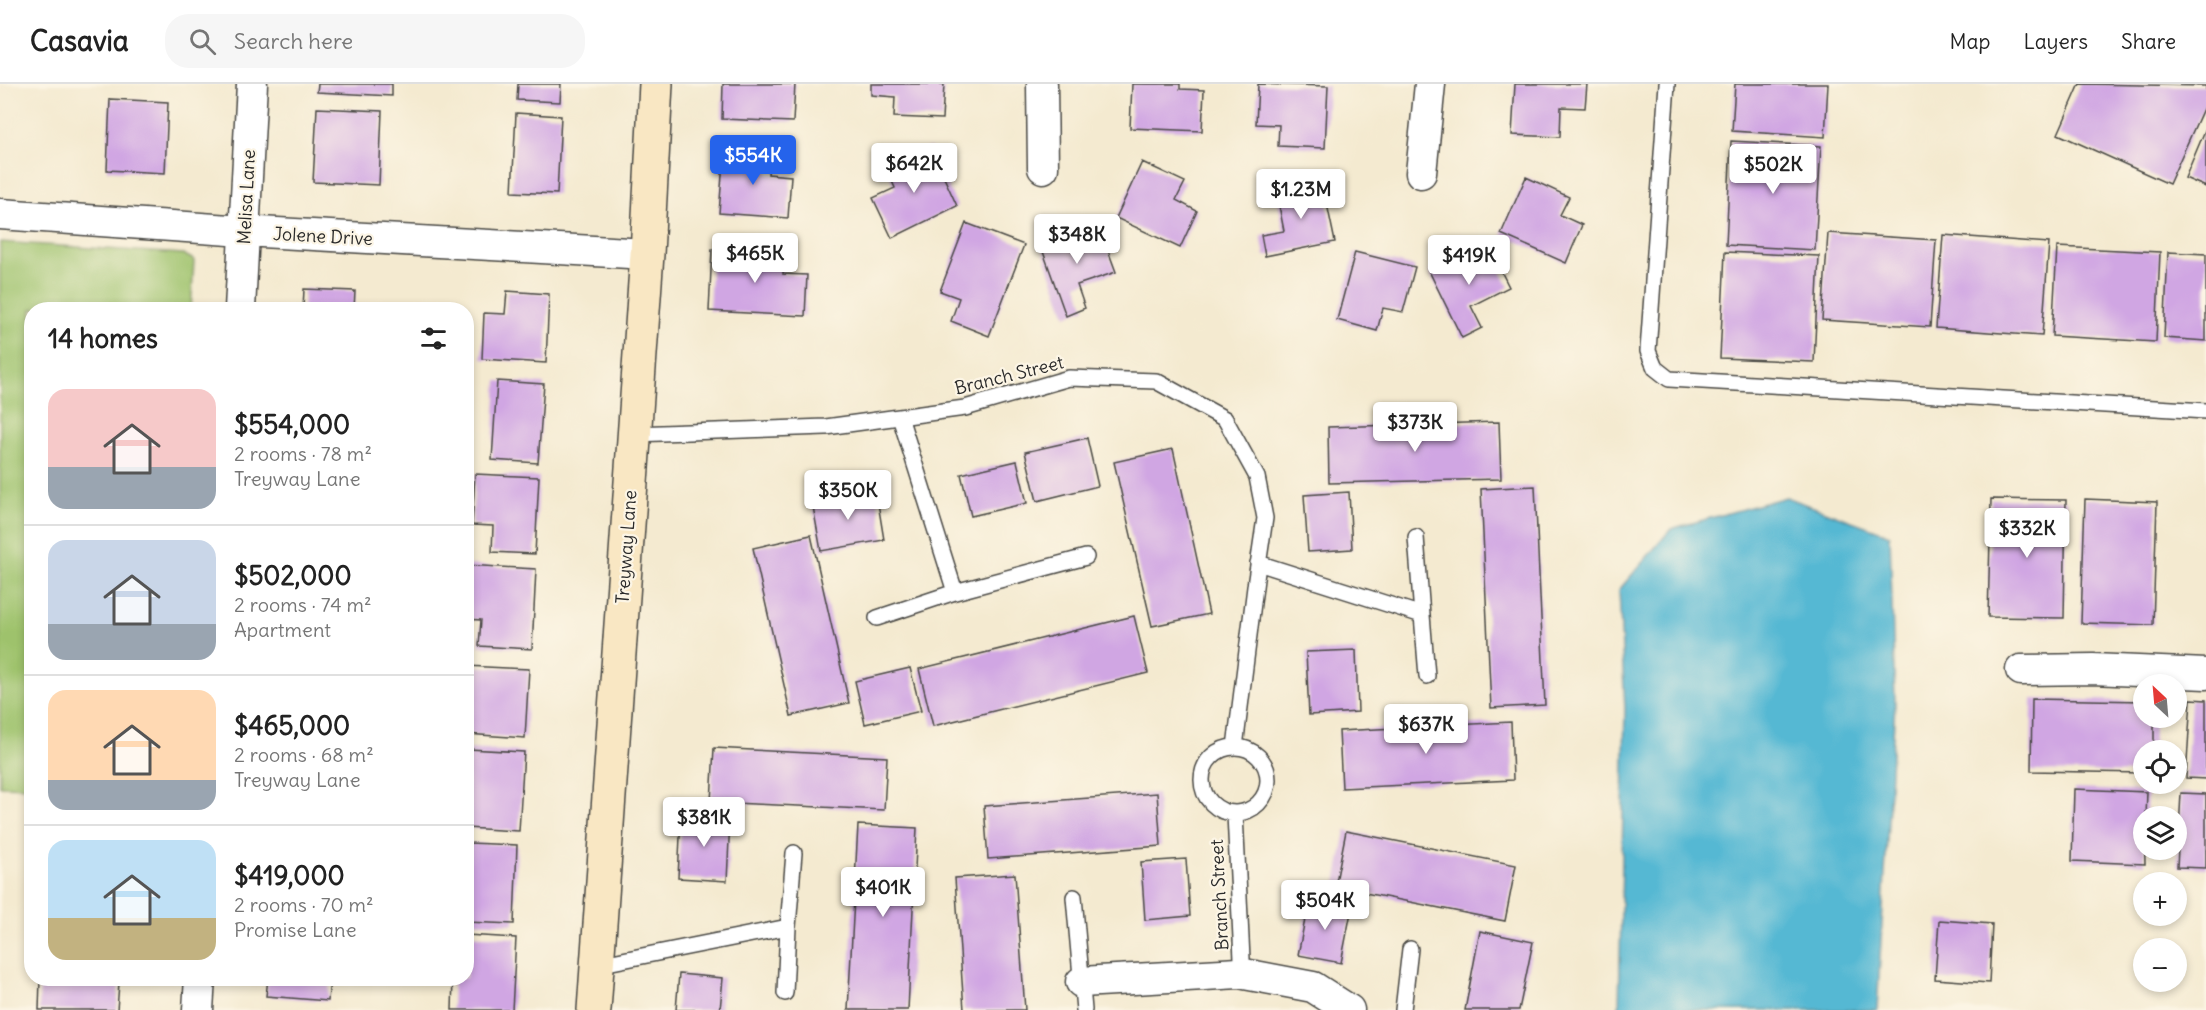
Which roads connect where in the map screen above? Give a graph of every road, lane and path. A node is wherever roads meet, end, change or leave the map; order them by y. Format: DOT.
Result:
graph roads {
  1 [pos="252,84"];
  2 [pos="656,84"];
  3 [pos="1042,84"];
  4 [pos="1430,84"];
  5 [pos="1667,84"];
  6 [pos="1042,168"];
  7 [pos="1421,173"];
  8 [pos="0,214"];
  9 [pos="244,231"];
  10 [pos="647,254"];
  11 [pos="240,302"];
  12 [pos="2206,411"];
  13 [pos="900,417"];
  14 [pos="634,434"];
  15 [pos="1416,537"];
  16 [pos="1086,557"];
  17 [pos="1258,563"];
  18 [pos="955,592"];
  19 [pos="1422,615"];
  20 [pos="877,618"];
  21 [pos="2021,670"];
  22 [pos="2206,674"];
  23 [pos="1427,676"];
  24 [pos="1235,747"];
  25 [pos="1235,814"];
  26 [pos="794,853"];
  27 [pos="1074,897"];
  28 [pos="788,927"];
  29 [pos="1410,949"];
  30 [pos="597,965"];
  31 [pos="1239,973"];
  32 [pos="200,986"];
  33 [pos="785,993"];
  34 [pos="1083,996"];
  35 [pos="198,1010"];
  36 [pos="594,1010"];
  37 [pos="1349,1010"];
  38 [pos="1402,1010"];
  1 -- 9 [label="street, Melisa Lane"];
  2 -- 10 [label="street, Treyway Lane"];
  3 -- 6 [label="street"];
  4 -- 7 [label="street"];
  5 -- 12 [label="lane"];
  8 -- 9 [label="street, Jolene Drive"];
  9 -- 10 [label="street, Jolene Drive"];
  9 -- 11 [label="street, Melisa Lane"];
  10 -- 14 [label="street, Treyway Lane"];
  13 -- 14 [label="lane, Branch Street"];
  13 -- 17 [label="lane, Branch Street"];
  13 -- 18 [label="lane"];
  14 -- 30 [label="street, Treyway Lane"];
  15 -- 19 [label="lane"];
  16 -- 18 [label="lane"];
  17 -- 19 [label="lane"];
  17 -- 24 [label="lane, Branch Street"];
  18 -- 20 [label="lane"];
  19 -- 23 [label="lane"];
  21 -- 22 [label="street"];
  24 -- 25 [label="lane, Branch Street"];
  24 -- 25 [label="lane, Branch Street"];
  25 -- 31 [label="lane, Branch Street"];
  26 -- 28 [label="lane"];
  27 -- 34 [label="lane"];
  28 -- 30 [label="lane"];
  28 -- 33 [label="lane"];
  29 -- 38 [label="lane"];
  30 -- 36 [label="street, Treyway Lane"];
  31 -- 34 [label="street"];
  31 -- 37 [label="street"];
  32 -- 35 [label="street"];
}
